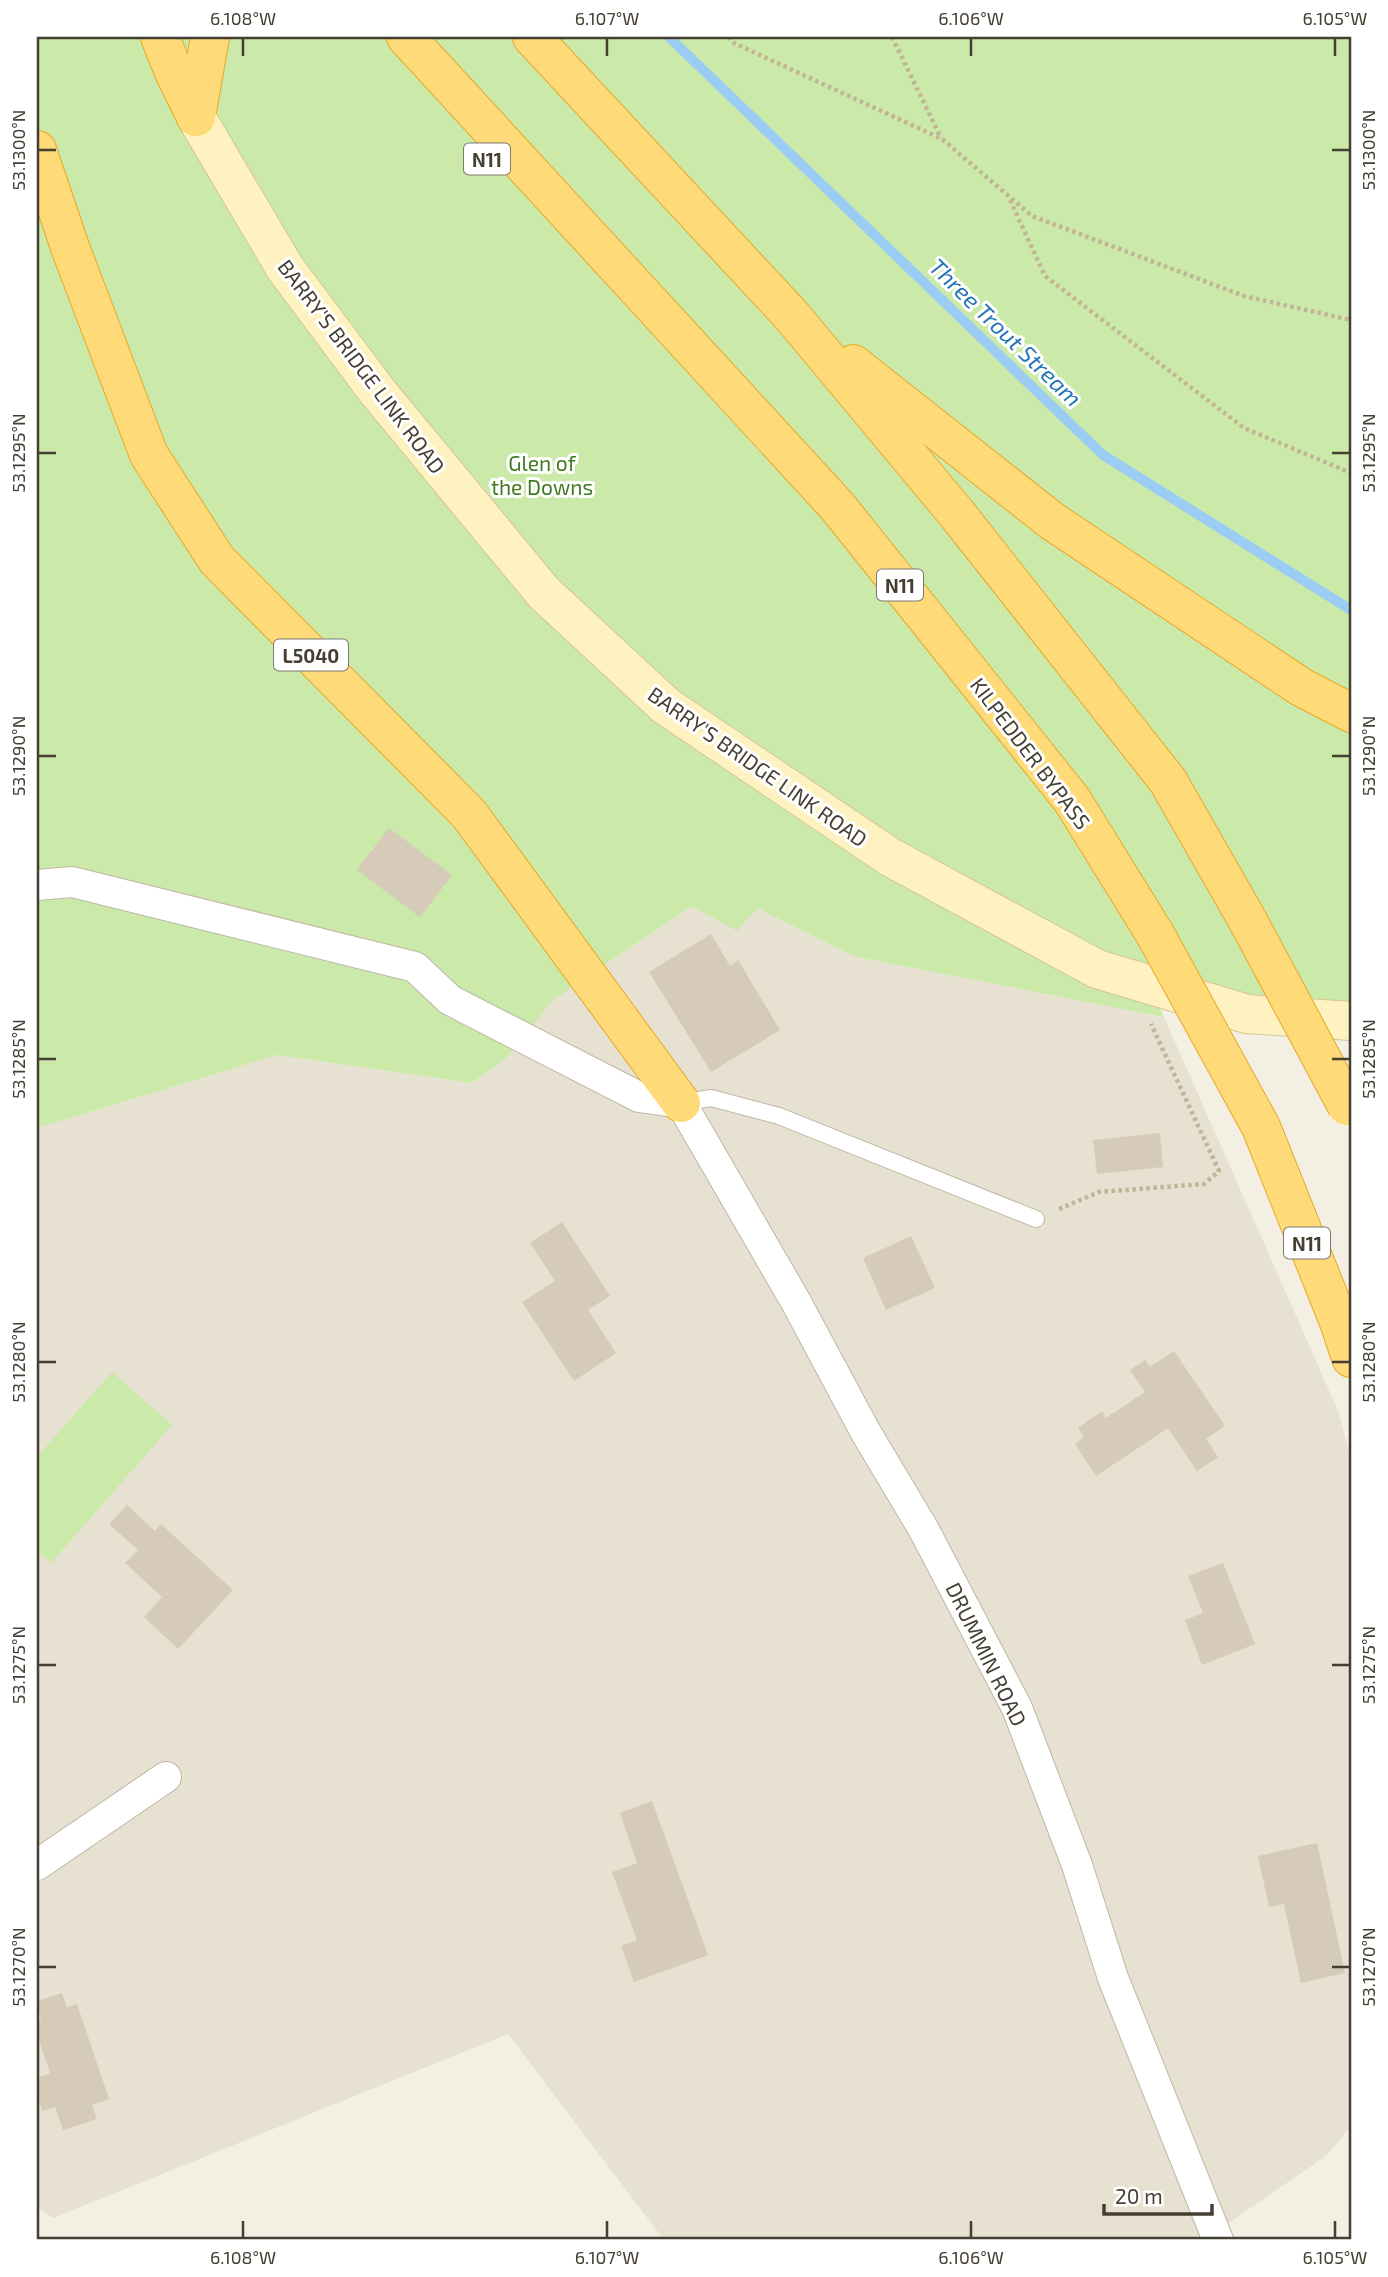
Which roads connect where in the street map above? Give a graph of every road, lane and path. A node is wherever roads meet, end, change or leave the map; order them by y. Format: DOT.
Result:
graph roads {
  1 [pos="160,37"];
  2 [pos="210,37"];
  3 [pos="379,37"];
  4 [pos="406,37"];
  5 [pos="532,37"];
  6 [pos="728,37"];
  7 [pos="892,37"];
  8 [pos="196,117"];
  9 [pos="942,139"];
  10 [pos="37,150"];
  11 [pos="1008,197"];
  12 [pos="613,262"];
  13 [pos="791,315"];
  14 [pos="1351,320"];
  15 [pos="1351,473"];
  16 [pos="1351,713"];
  17 [pos="37,885"];
  18 [pos="1150,1021"];
  19 [pos="1351,1021"];
  20 [pos="681,1103"];
  21 [pos="1349,1110"];
  22 [pos="1036,1219"];
  23 [pos="1351,1359"];
  24 [pos="166,1777"];
  25 [pos="37,1865"];
  26 [pos="1218,2240"];
  1 -- 8 [label="highway"];
  2 -- 8 [label="highway"];
  3 -- 12 [label="highway, N11"];
  4 -- 12 [label="highway, N11"];
  5 -- 13 [label="highway"];
  6 -- 9 [label="path"];
  7 -- 9 [label="path"];
  8 -- 19 [label="main road, BARRY'S BRIDGE LINK ROAD"];
  9 -- 11 [label="path"];
  10 -- 20 [label="highway, L5040"];
  11 -- 14 [label="path"];
  11 -- 15 [label="path"];
  12 -- 23 [label="highway, KILPEDDER BYPASS / N11, bridge"];
  13 -- 16 [label="highway"];
  13 -- 21 [label="highway, bridge"];
  17 -- 20 [label="street"];
  18 -- 22 [label="path"];
  20 -- 22 [label="lane"];
  20 -- 26 [label="street, DRUMMIN ROAD / L5040"];
  24 -- 25 [label="street"];
}
